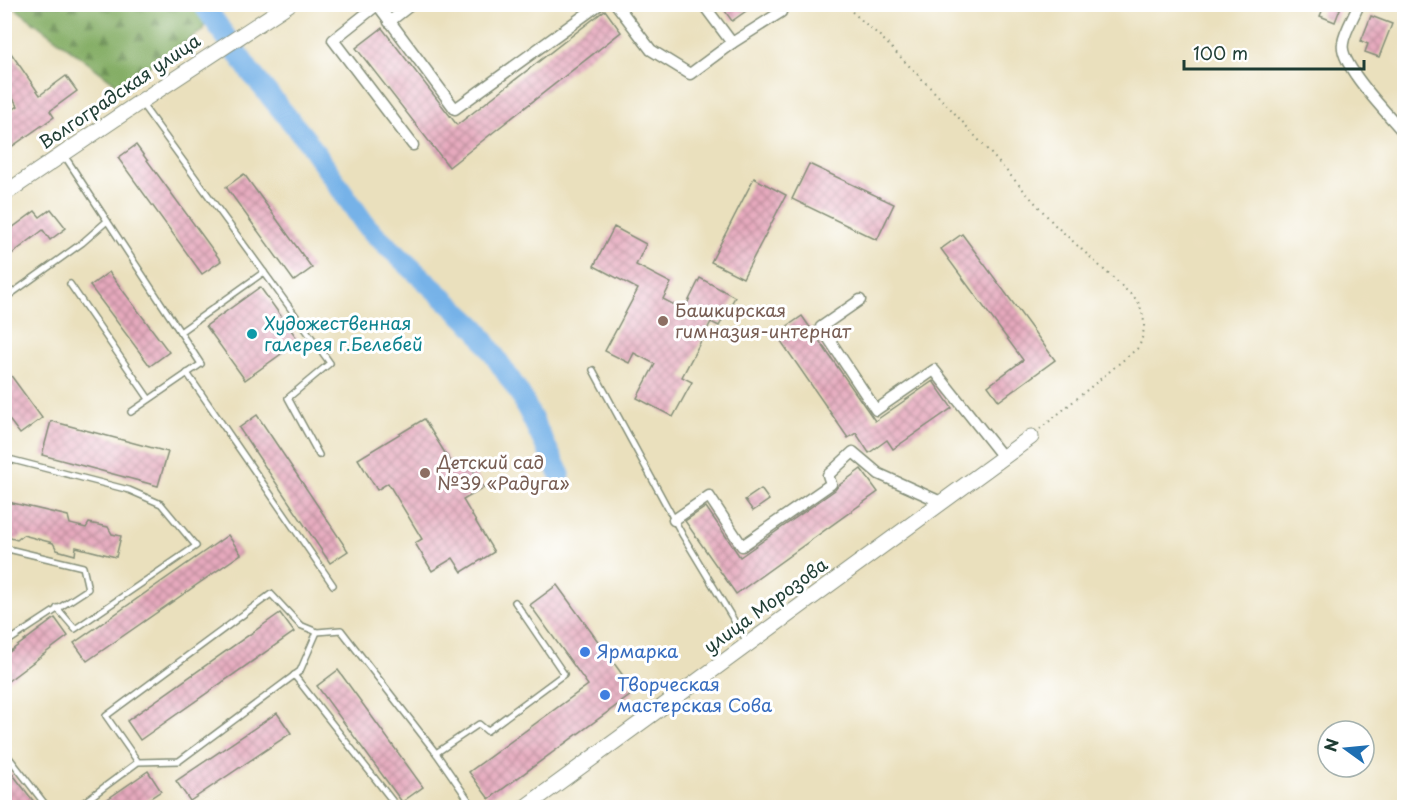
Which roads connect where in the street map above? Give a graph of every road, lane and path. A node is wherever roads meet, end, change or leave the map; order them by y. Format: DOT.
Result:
graph roads {
  1 [pos="289,4"];
  2 [pos="412,4"];
  3 [pos="600,4"];
  4 [pos="616,4"];
  5 [pos="703,4"];
  6 [pos="843,4"];
  7 [pos="1359,4"];
  8 [pos="377,5"];
  9 [pos="781,12"];
  10 [pos="389,21"];
  11 [pos="732,43"];
  12 [pos="140,102"];
  13 [pos="1404,133"];
  14 [pos="412,145"];
  15 [pos="63,153"];
  16 [pos="4,194"];
  17 [pos="107,221"];
  18 [pos="264,272"];
  19 [pos="70,284"];
  20 [pos="4,299"];
  21 [pos="860,300"];
  22 [pos="180,332"];
  23 [pos="592,370"];
  24 [pos="187,373"];
  25 [pos="149,399"];
  26 [pos="130,412"];
  27 [pos="1031,437"];
  28 [pos="4,453"];
  29 [pos="319,455"];
  30 [pos="1003,457"];
  31 [pos="941,502"];
  32 [pos="674,520"];
  33 [pos="4,548"];
  34 [pos="333,585"];
  35 [pos="515,602"];
  36 [pos="57,608"];
  37 [pos="317,632"];
  38 [pos="4,644"];
  39 [pos="748,644"];
  40 [pos="294,675"];
  41 [pos="4,751"];
  42 [pos="436,753"];
  43 [pos="138,762"];
  44 [pos="48,807"];
  45 [pos="76,807"];
  46 [pos="398,807"];
  47 [pos="408,807"];
  48 [pos="426,807"];
  49 [pos="474,807"];
  50 [pos="524,807"];
  1 -- 12 [label="street, Волгоградская улица"];
  2 -- 10 [label="street"];
  3 -- 10 [label="street"];
  4 -- 11 [label="street"];
  5 -- 11 [label="street"];
  6 -- 27 [label="path"];
  7 -- 13 [label="street"];
  8 -- 10 [label="street"];
  8 -- 14 [label="street"];
  9 -- 11 [label="street"];
  12 -- 15 [label="street, Волгоградская улица"];
  12 -- 18 [label="lane"];
  15 -- 16 [label="street, Волгоградская улица"];
  15 -- 17 [label="lane"];
  17 -- 20 [label="lane"];
  17 -- 22 [label="lane"];
  18 -- 22 [label="lane"];
  18 -- 29 [label="lane"];
  19 -- 25 [label="lane"];
  21 -- 30 [label="street"];
  22 -- 24 [label="lane"];
  23 -- 32 [label="lane"];
  24 -- 25 [label="lane"];
  24 -- 34 [label="lane"];
  25 -- 26 [label="lane"];
  27 -- 30 [label="street, улица Морозова"];
  28 -- 36 [label="lane"];
  30 -- 31 [label="street, улица Морозова"];
  31 -- 32 [label="street"];
  31 -- 39 [label="street, улица Морозова"];
  32 -- 39 [label="lane"];
  33 -- 36 [label="lane"];
  35 -- 42 [label="lane"];
  36 -- 38 [label="lane"];
  37 -- 40 [label="lane"];
  37 -- 42 [label="lane"];
  37 -- 43 [label="lane"];
  39 -- 50 [label="street, улица Морозова"];
  40 -- 43 [label="lane"];
  40 -- 46 [label="lane"];
  41 -- 44 [label="lane"];
  42 -- 49 [label="lane"];
  43 -- 45 [label="lane"];
  47 -- 48 [label="lane"];
}
